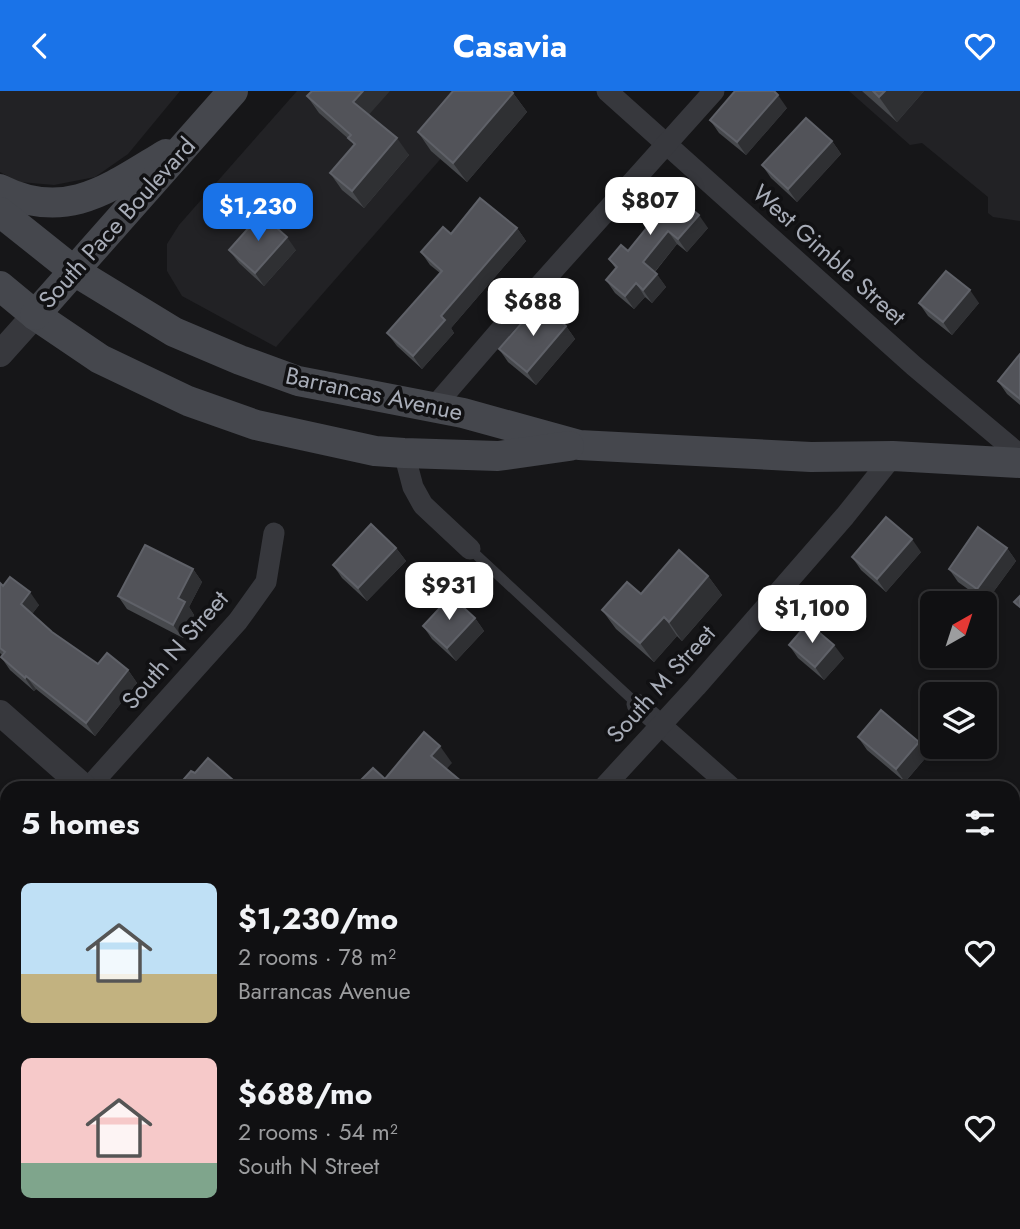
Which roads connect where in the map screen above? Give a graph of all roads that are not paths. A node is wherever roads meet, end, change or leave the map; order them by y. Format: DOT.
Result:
graph roads {
  1 [pos="233,91"];
  2 [pos="607,91"];
  3 [pos="714,91"];
  4 [pos="191,139"];
  5 [pos="666,145"];
  6 [pos="0,189"];
  7 [pos="0,212"];
  8 [pos="74,271"];
  9 [pos="0,286"];
  10 [pos="35,315"];
  11 [pos="0,354"];
  12 [pos="433,408"];
  13 [pos="579,445"];
  14 [pos="404,453"];
  15 [pos="1020,455"];
  16 [pos="893,456"];
  17 [pos="1020,463"];
  18 [pos="274,533"];
  19 [pos="470,549"];
  20 [pos="637,704"];
  21 [pos="0,713"];
  22 [pos="661,725"];
  23 [pos="79,781"];
  24 [pos="91,781"];
  25 [pos="610,781"];
  26 [pos="725,781"];
  1 -- 4 [label="main road, South Pace Boulevard"];
  2 -- 5 [label="street, West Gimble Street"];
  3 -- 5 [label="street"];
  4 -- 6 [label="main road"];
  4 -- 8 [label="main road, South Pace Boulevard"];
  5 -- 12 [label="street"];
  5 -- 15 [label="street, West Gimble Street"];
  7 -- 8 [label="main road, Barrancas Avenue"];
  8 -- 10 [label="main road, South Pace Boulevard"];
  8 -- 12 [label="main road, Barrancas Avenue"];
  9 -- 10 [label="main road, Barrancas Avenue"];
  10 -- 11 [label="street, South Pace Boulevard"];
  10 -- 14 [label="main road, Barrancas Avenue"];
  12 -- 13 [label="main road, Barrancas Avenue"];
  13 -- 14 [label="main road, Barrancas Avenue"];
  13 -- 16 [label="main road, Barrancas Avenue"];
  14 -- 19 [label="street"];
  16 -- 17 [label="main road, Barrancas Avenue"];
  16 -- 22 [label="street, South M Street"];
  18 -- 24 [label="street, South N Street"];
  19 -- 20 [label="lane"];
  20 -- 22 [label="street"];
  21 -- 23 [label="street"];
  22 -- 25 [label="street, South M Street"];
  22 -- 26 [label="street"];
}
